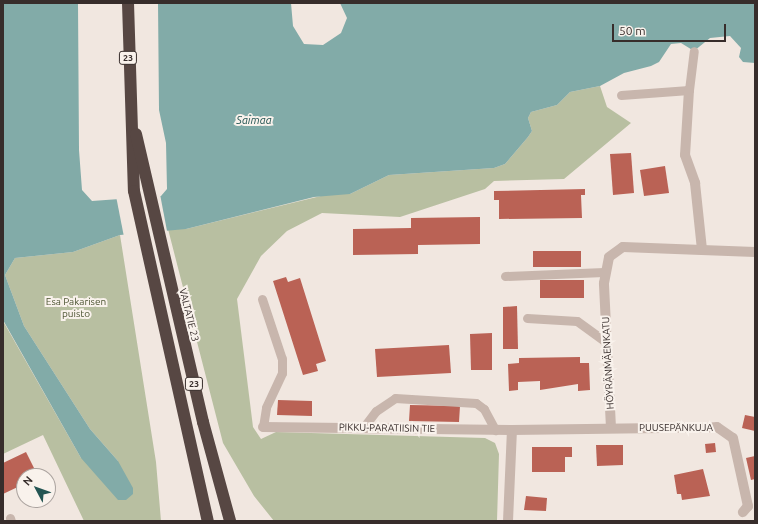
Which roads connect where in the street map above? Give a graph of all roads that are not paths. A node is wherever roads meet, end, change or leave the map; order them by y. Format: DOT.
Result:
graph roads {
  1 [pos="128,3"];
  2 [pos="694,51"];
  3 [pos="689,90"];
  4 [pos="621,95"];
  5 [pos="131,113"];
  6 [pos="702,250"];
  7 [pos="755,252"];
  8 [pos="604,272"];
  9 [pos="505,276"];
  10 [pos="262,299"];
  11 [pos="527,318"];
  12 [pos="607,343"];
  13 [pos="263,426"];
  14 [pos="363,428"];
  15 [pos="611,428"];
  16 [pos="495,430"];
  17 [pos="512,430"];
  18 [pos="743,512"];
  19 [pos="208,521"];
  20 [pos="230,521"];
  21 [pos="508,521"];
  1 -- 5 [label="highway, VALTATIE 23 / 23"];
  2 -- 3 [label="lane"];
  3 -- 4 [label="lane"];
  3 -- 6 [label="street"];
  5 -- 19 [label="highway, VALTATIE 23 / 23"];
  5 -- 20 [label="highway, VALTATIE 23 / 23"];
  6 -- 7 [label="street"];
  6 -- 8 [label="street"];
  8 -- 9 [label="lane"];
  8 -- 12 [label="street, HÖYRÄNMÄENKATU"];
  10 -- 13 [label="lane"];
  11 -- 12 [label="lane"];
  12 -- 15 [label="street, HÖYRÄNMÄENKATU"];
  13 -- 14 [label="street, PIKKU-PARATIISIN TIE"];
  14 -- 16 [label="street, PIKKU-PARATIISIN TIE"];
  14 -- 16 [label="lane"];
  15 -- 17 [label="street"];
  15 -- 18 [label="street, PUUSEPÄNKUJA"];
  16 -- 17 [label="street, PIKKU-PARATIISIN TIE"];
  17 -- 21 [label="street"];
}
